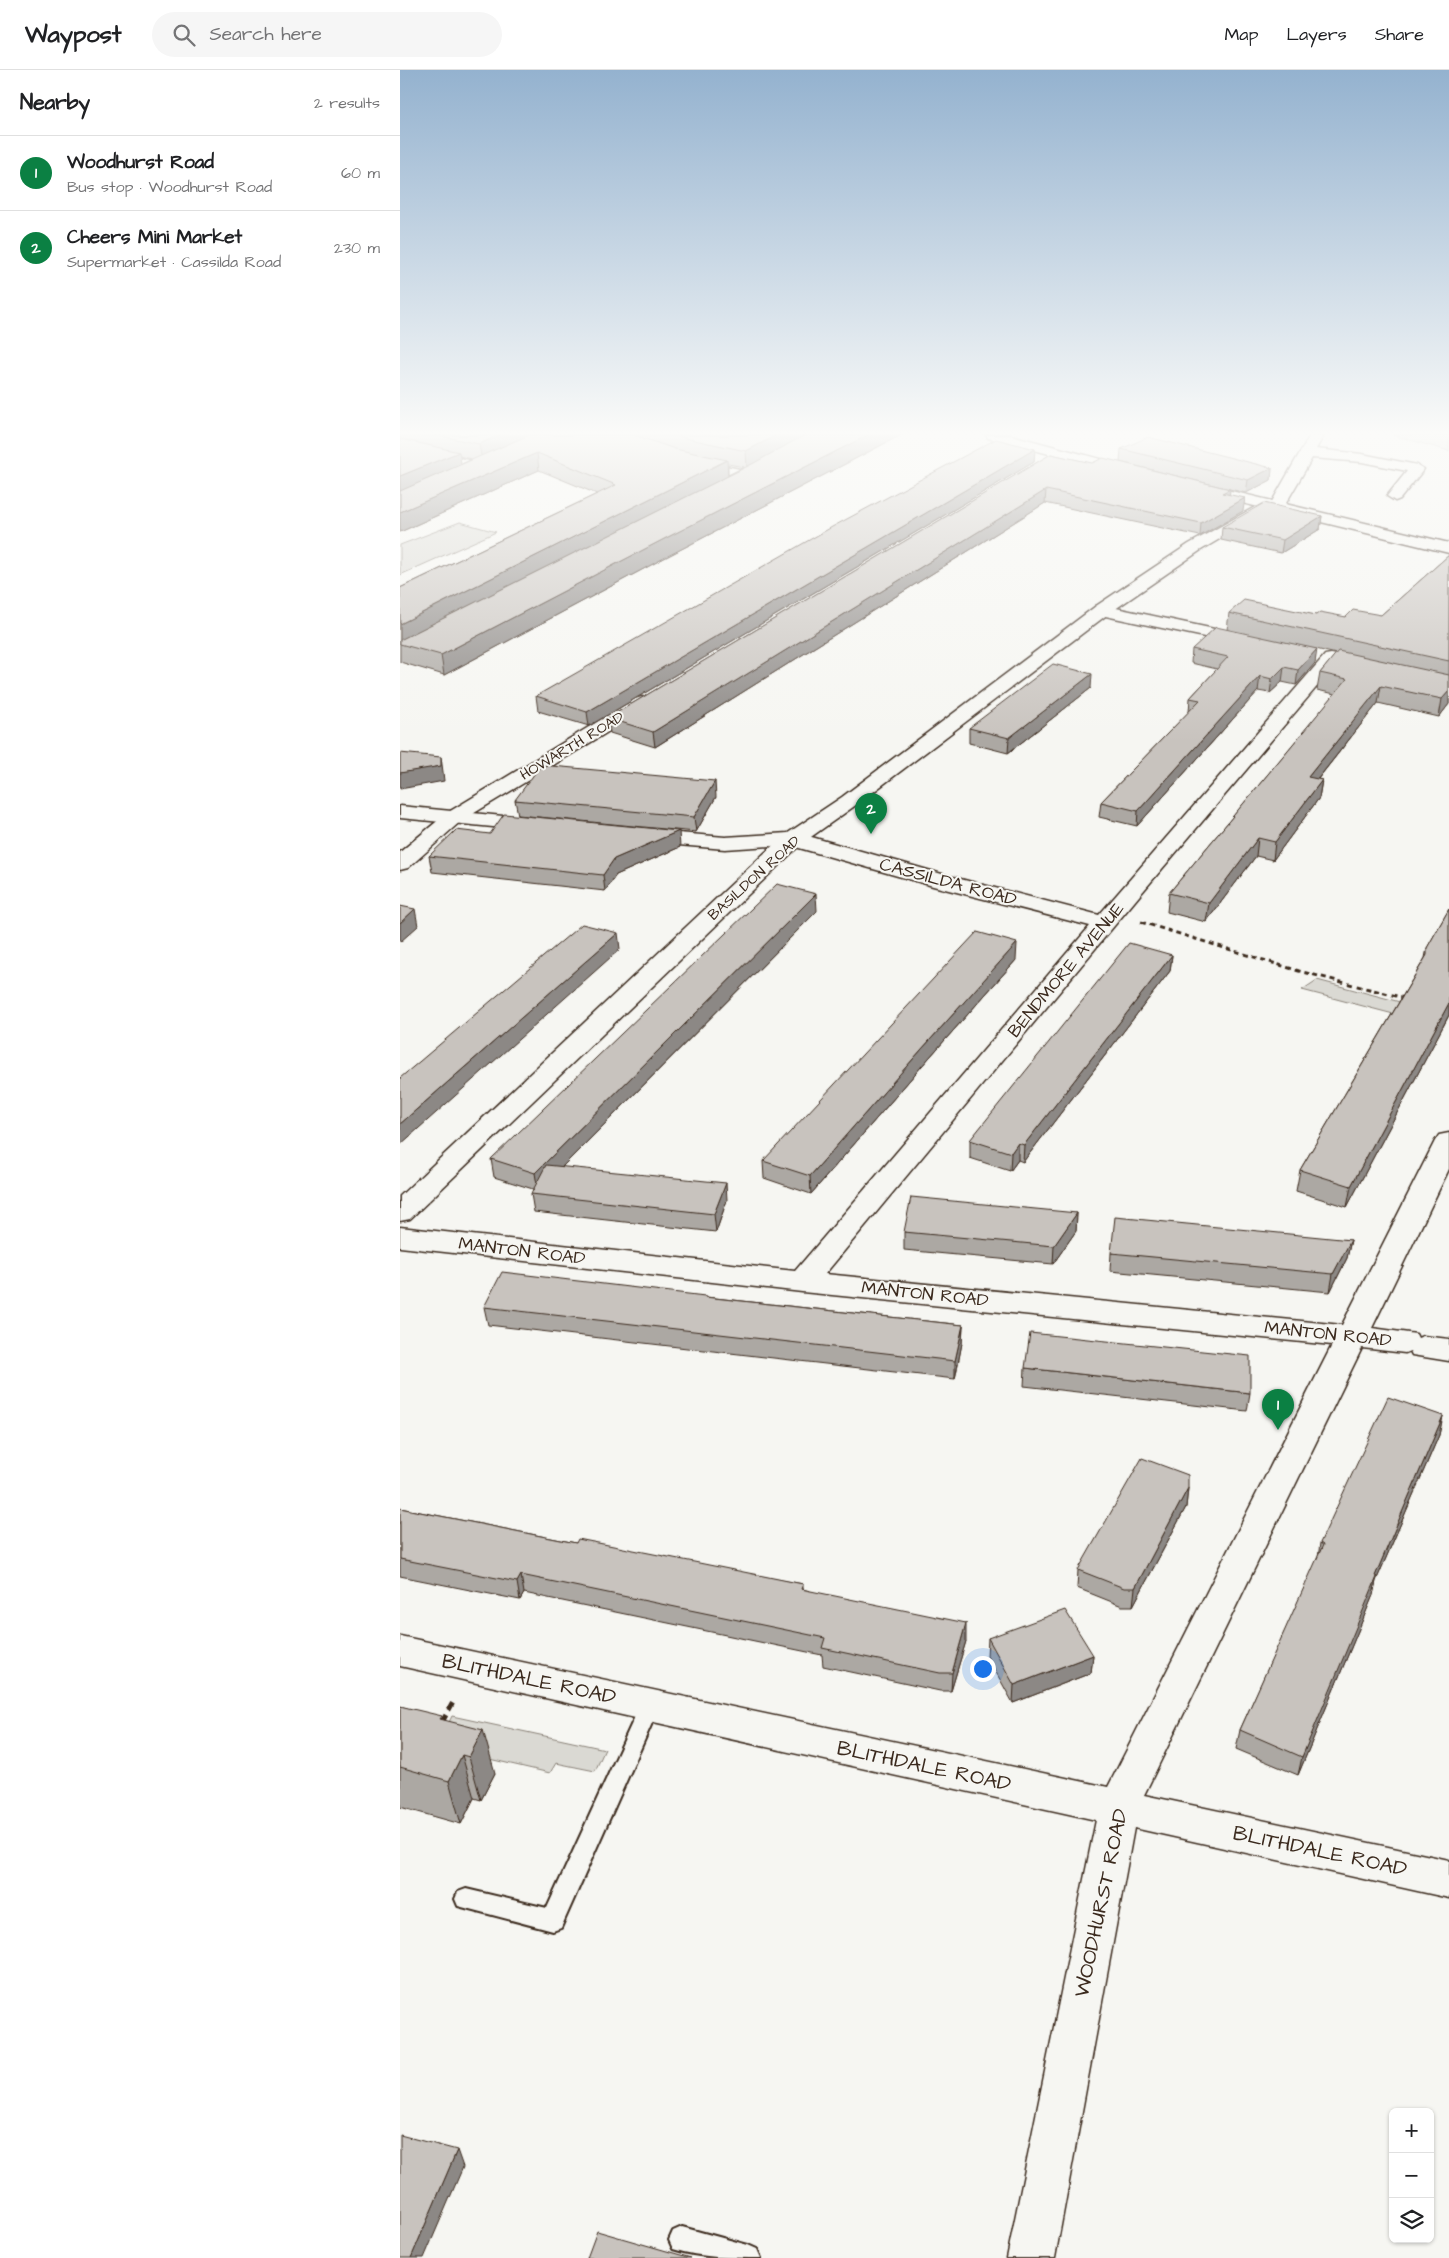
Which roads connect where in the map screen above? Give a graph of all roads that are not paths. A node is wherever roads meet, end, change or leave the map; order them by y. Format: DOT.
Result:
graph roads {
  1 [pos="1214,537"];
  2 [pos="1403,537"];
  3 [pos="1449,548"];
  4 [pos="1102,610"];
  5 [pos="1264,645"];
  6 [pos="1330,659"];
  7 [pos="656,695"];
  8 [pos="400,812"];
  9 [pos="454,817"];
  10 [pos="560,827"];
  11 [pos="627,834"];
  12 [pos="793,839"];
  13 [pos="400,863"];
  14 [pos="1108,919"];
  15 [pos="1449,1141"];
  16 [pos="400,1212"];
  17 [pos="400,1237"];
  18 [pos="802,1282"];
  19 [pos="1351,1337"];
  20 [pos="1426,1346"];
  21 [pos="400,1650"];
  22 [pos="650,1705"];
  23 [pos="1118,1808"];
  24 [pos="1449,1879"];
  25 [pos="466,1899"];
  26 [pos="682,2240"];
  27 [pos="748,2258"];
  28 [pos="1031,2258"];
  1 -- 4 [label="street, BASILDON ROAD"];
  2 -- 3 [label="street"];
  4 -- 5 [label="street"];
  4 -- 12 [label="street, BASILDON ROAD"];
  6 -- 14 [label="street, BENDMORE AVENUE"];
  7 -- 9 [label="street, HOWARTH ROAD"];
  8 -- 9 [label="street"];
  9 -- 10 [label="street"];
  9 -- 13 [label="street, HOWARTH ROAD"];
  11 -- 12 [label="street"];
  12 -- 14 [label="street, CASSILDA ROAD"];
  12 -- 16 [label="street, BASILDON ROAD"];
  14 -- 18 [label="street, BENDMORE AVENUE"];
  15 -- 19 [label="street, WOODHURST ROAD"];
  17 -- 18 [label="street, MANTON ROAD"];
  18 -- 19 [label="street, MANTON ROAD"];
  19 -- 20 [label="street, MANTON ROAD"];
  19 -- 23 [label="street, WOODHURST ROAD"];
  21 -- 22 [label="street, BLITHDALE ROAD"];
  22 -- 23 [label="street, BLITHDALE ROAD"];
  22 -- 25 [label="lane"];
  23 -- 24 [label="street, BLITHDALE ROAD"];
  23 -- 28 [label="street, WOODHURST ROAD"];
  26 -- 27 [label="lane"];
}
